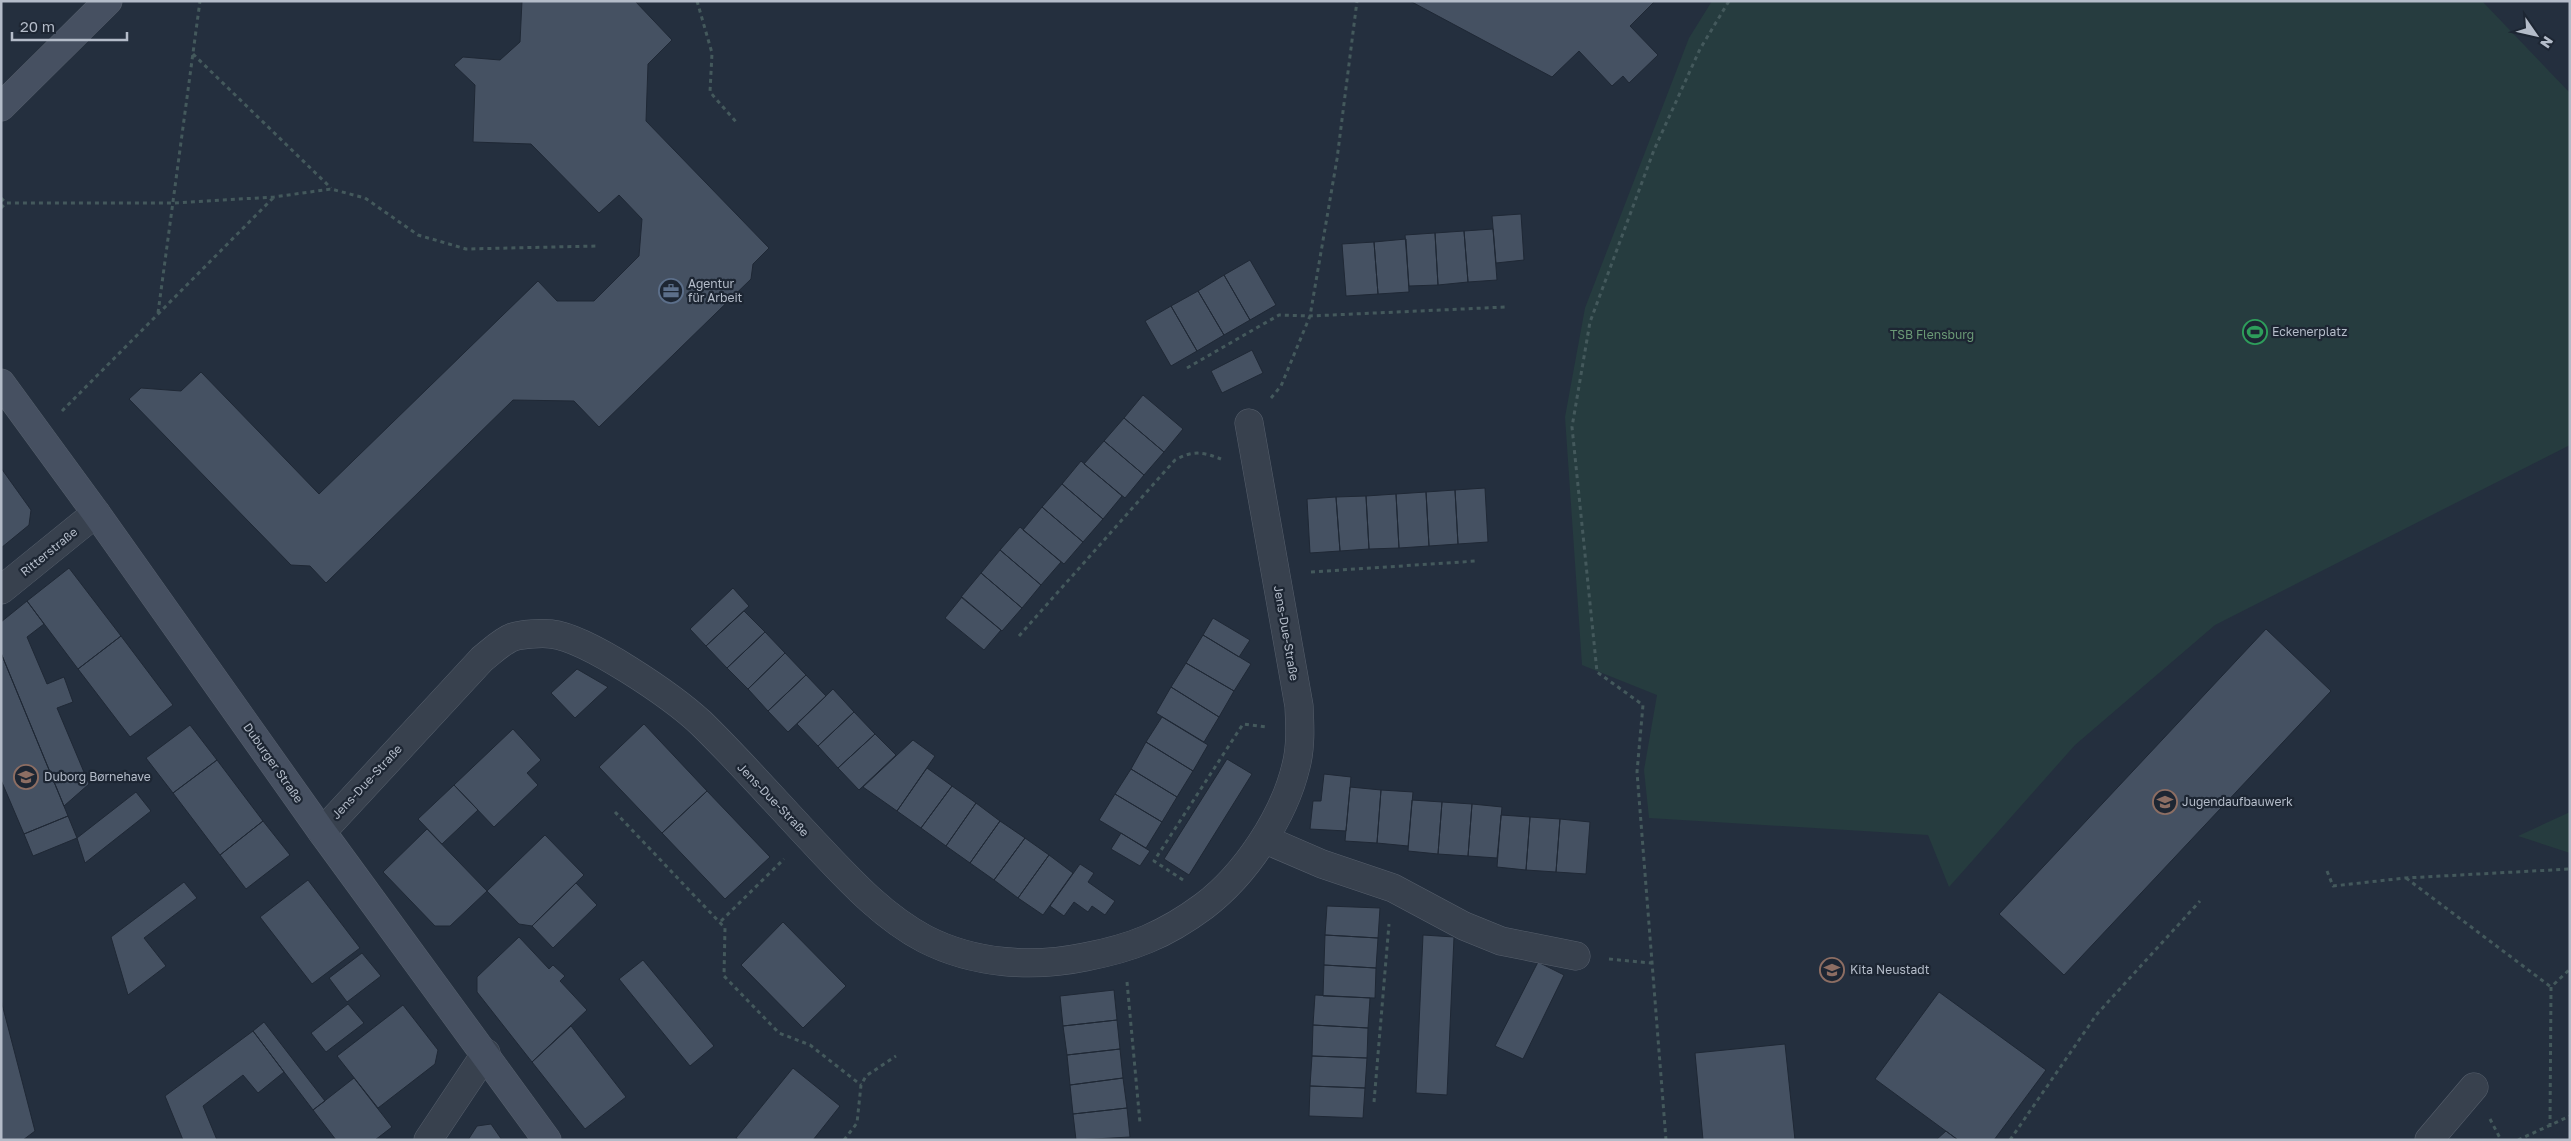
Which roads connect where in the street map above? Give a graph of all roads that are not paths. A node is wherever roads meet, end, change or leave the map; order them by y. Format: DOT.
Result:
graph roads {
  1 [pos="108,1"];
  2 [pos="1,107"];
  3 [pos="1,383"];
  4 [pos="1249,423"];
  5 [pos="96,513"];
  6 [pos="1,590"];
  7 [pos="322,832"];
  8 [pos="1264,839"];
  9 [pos="1576,956"];
  10 [pos="486,1054"];
  11 [pos="2474,1087"];
  12 [pos="428,1140"];
  13 [pos="547,1140"];
  14 [pos="2429,1140"];
  1 -- 2 [label="street"];
  3 -- 5 [label="street, Duburger Straße"];
  4 -- 8 [label="street, Jens-Due-Straße"];
  5 -- 6 [label="street, Ritterstraße"];
  5 -- 7 [label="street, Duburger Straße"];
  7 -- 8 [label="street, Jens-Due-Straße"];
  7 -- 10 [label="street, Duburger Straße"];
  8 -- 9 [label="street"];
  10 -- 12 [label="street"];
  10 -- 13 [label="street, Duburger Straße"];
  11 -- 14 [label="street"];
}
